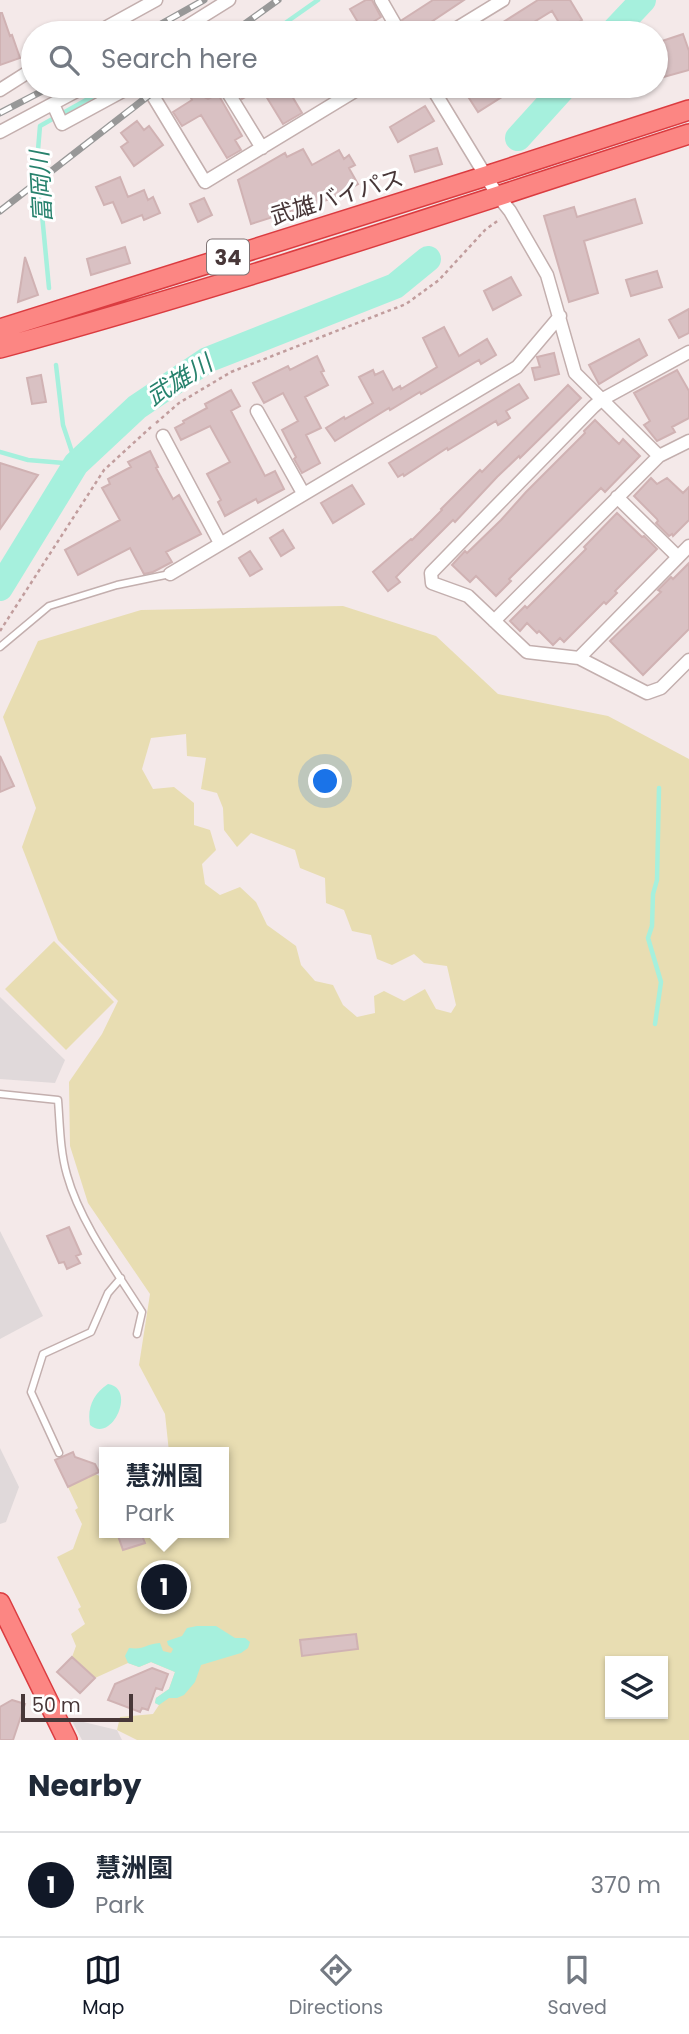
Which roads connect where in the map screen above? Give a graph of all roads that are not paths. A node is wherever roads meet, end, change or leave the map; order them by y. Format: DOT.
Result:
graph roads {
  1 [pos="156,0"];
  2 [pos="229,0"];
  3 [pos="381,0"];
  4 [pos="503,0"];
  5 [pos="118,21"];
  6 [pos="195,21"];
  7 [pos="393,21"];
  8 [pos="469,21"];
  9 [pos="21,77"];
  10 [pos="0,90"];
  11 [pos="64,98"];
  12 [pos="110,98"];
  13 [pos="153,98"];
  14 [pos="231,98"];
  15 [pos="343,98"];
  16 [pos="438,98"];
  17 [pos="53,104"];
  18 [pos="689,110"];
  19 [pos="0,132"];
  20 [pos="689,134"];
  21 [pos="262,148"];
  22 [pos="486,176"];
  23 [pos="498,195"];
  24 [pos="560,317"];
  25 [pos="0,329"];
  26 [pos="0,348"];
  27 [pos="689,352"];
  28 [pos="601,400"];
  29 [pos="257,411"];
  30 [pos="163,436"];
  31 [pos="689,440"];
  32 [pos="659,456"];
  33 [pos="303,494"];
  34 [pos="617,497"];
  35 [pos="220,543"];
  36 [pos="689,546"];
  37 [pos="678,557"];
  38 [pos="170,574"];
  39 [pos="494,621"];
  40 [pos="0,647"];
  41 [pos="579,658"];
  42 [pos="689,660"];
  43 [pos="0,1094"];
  44 [pos="121,1278"];
  45 [pos="137,1334"];
  46 [pos="59,1453"];
  47 [pos="0,1603"];
  48 [pos="67,1740"];
  1 -- 5 [label="street"];
  2 -- 6 [label="street"];
  3 -- 7 [label="street"];
  4 -- 8 [label="street"];
  9 -- 10 [label="street"];
  11 -- 17 [label="street"];
  12 -- 17 [label="street"];
  13 -- 21 [label="street"];
  14 -- 21 [label="street"];
  15 -- 21 [label="street"];
  16 -- 22 [label="street"];
  17 -- 19 [label="street"];
  18 -- 22 [label="highway, 武雄バイパス / 34"];
  20 -- 23 [label="highway, 武雄バイパス / 34"];
  22 -- 23 [label="street"];
  22 -- 25 [label="highway, 武雄バイパス / 34"];
  23 -- 24 [label="street"];
  23 -- 26 [label="highway, 武雄バイパス / 34"];
  24 -- 28 [label="street"];
  24 -- 33 [label="street"];
  27 -- 28 [label="street"];
  28 -- 32 [label="street"];
  28 -- 39 [label="street"];
  29 -- 33 [label="street"];
  30 -- 35 [label="street"];
  31 -- 32 [label="street"];
  32 -- 34 [label="street"];
  33 -- 35 [label="street"];
  34 -- 37 [label="street"];
  34 -- 39 [label="street"];
  35 -- 38 [label="street"];
  36 -- 37 [label="street"];
  37 -- 41 [label="street"];
  38 -- 40 [label="lane"];
  39 -- 41 [label="street"];
  41 -- 42 [label="street"];
  43 -- 44 [label="lane"];
  44 -- 45 [label="lane"];
  44 -- 46 [label="lane"];
  47 -- 48 [label="highway"];
}
